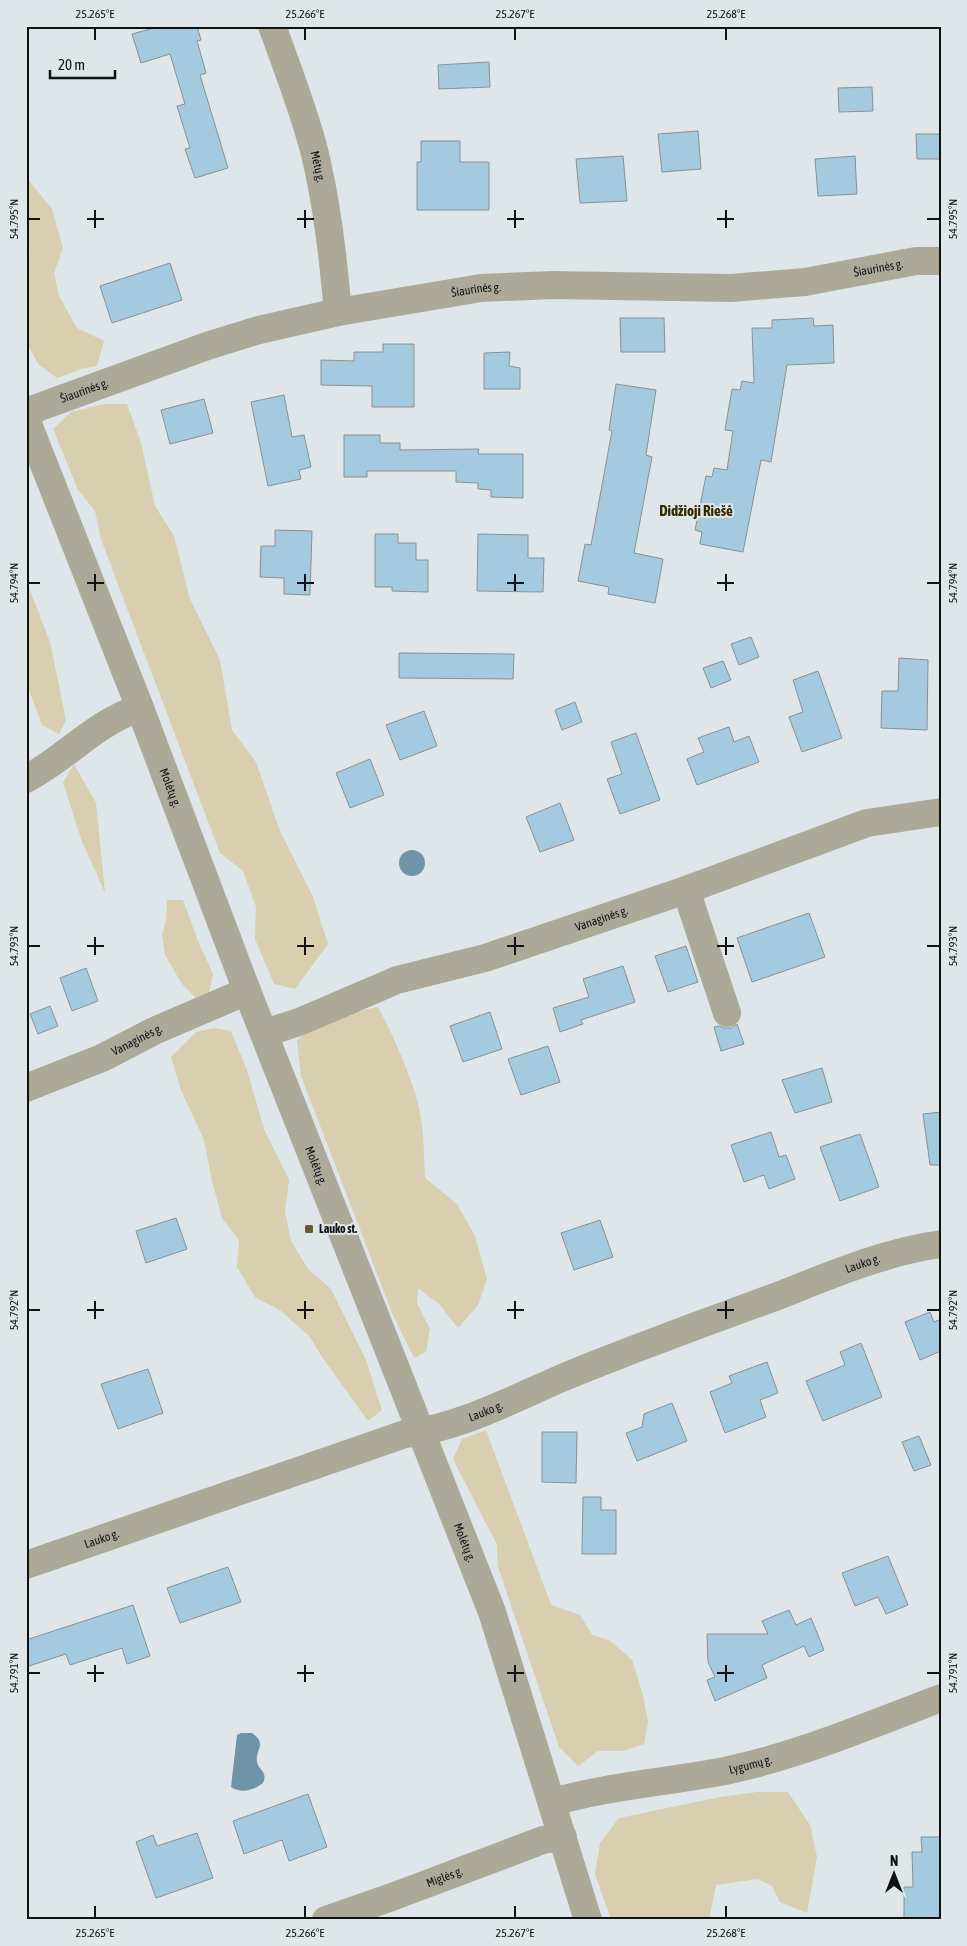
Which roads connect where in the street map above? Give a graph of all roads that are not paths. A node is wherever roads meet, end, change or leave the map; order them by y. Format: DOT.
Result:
graph roads {
  1 [pos="272,26"];
  2 [pos="941,262"];
  3 [pos="338,312"];
  4 [pos="26,412"];
  5 [pos="26,419"];
  6 [pos="140,708"];
  7 [pos="26,779"];
  8 [pos="941,812"];
  9 [pos="686,890"];
  10 [pos="248,991"];
  11 [pos="727,1013"];
  12 [pos="265,1034"];
  13 [pos="26,1088"];
  14 [pos="941,1244"];
  15 [pos="422,1432"];
  16 [pos="26,1565"];
  17 [pos="941,1698"];
  18 [pos="553,1802"];
  19 [pos="563,1836"];
  20 [pos="326,1920"];
  21 [pos="588,1920"];
  1 -- 3 [label="street, Mėtų g."];
  2 -- 3 [label="street, Šiaurinės g."];
  3 -- 4 [label="street, Šiaurinės g."];
  5 -- 6 [label="street, Molėtų g."];
  6 -- 7 [label="street"];
  6 -- 10 [label="street, Molėtų g."];
  8 -- 9 [label="street, Vanaginės g."];
  9 -- 11 [label="street"];
  9 -- 12 [label="street, Vanaginės g."];
  10 -- 12 [label="street, Molėtų g."];
  10 -- 13 [label="street, Vanaginės g."];
  12 -- 15 [label="street, Molėtų g."];
  14 -- 15 [label="street, Lauko g."];
  15 -- 16 [label="street, Lauko g."];
  15 -- 18 [label="street, Molėtų g."];
  17 -- 18 [label="street, Lygumų g."];
  18 -- 19 [label="street, Molėtų g."];
  19 -- 20 [label="street, Miglės g."];
  19 -- 21 [label="street, Molėtų g."];
}
